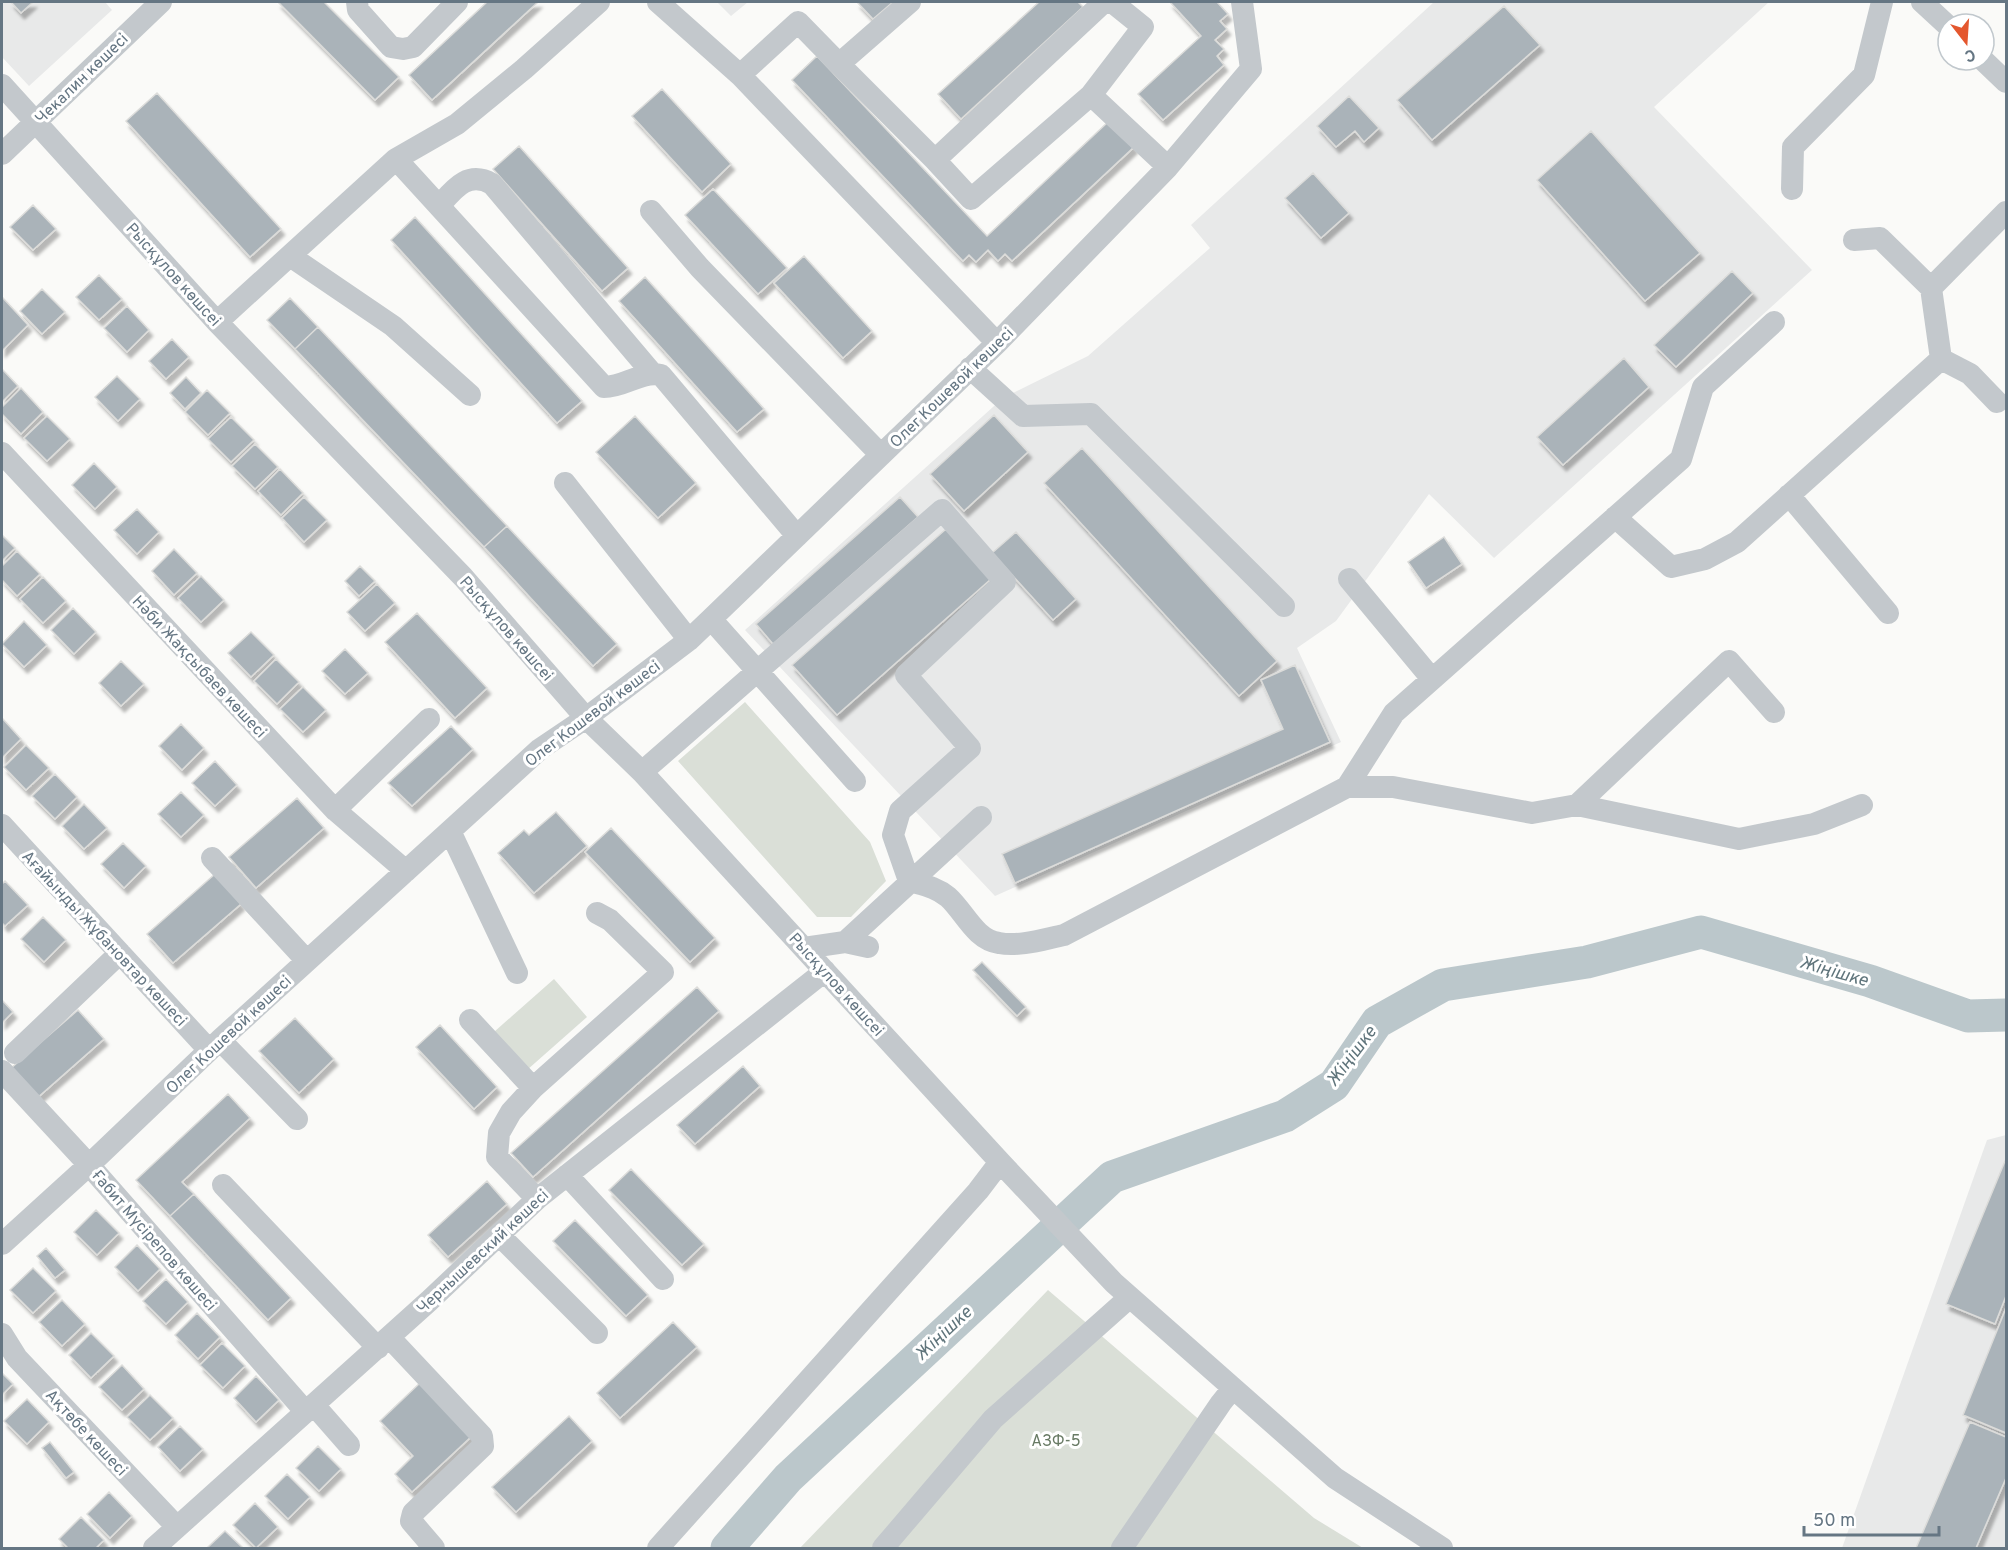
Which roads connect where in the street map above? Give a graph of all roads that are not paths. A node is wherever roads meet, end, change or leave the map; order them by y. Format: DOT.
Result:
graph roads {
  1 [pos="161,2"];
  2 [pos="357,2"];
  3 [pos="457,2"];
  4 [pos="600,2"];
  5 [pos="658,2"];
  6 [pos="910,2"];
  7 [pos="1104,2"];
  8 [pos="1112,2"];
  9 [pos="1242,2"];
  10 [pos="1882,2"];
  11 [pos="1922,2"];
  12 [pos="1936,15"];
  13 [pos="839,64"];
  14 [pos="740,75"];
  15 [pos="2,85"];
  16 [pos="1091,95"];
  17 [pos="35,121"];
  18 [pos="2,154"];
  19 [pos="396,159"];
  20 [pos="934,160"];
  21 [pos="1168,168"];
  22 [pos="1792,189"];
  23 [pos="439,206"];
  24 [pos="651,211"];
  25 [pos="2007,212"];
  26 [pos="1854,240"];
  27 [pos="290,256"];
  28 [pos="1931,288"];
  29 [pos="217,322"];
  30 [pos="1774,322"];
  31 [pos="997,343"];
  32 [pos="1941,359"];
  33 [pos="970,368"];
  34 [pos="652,373"];
  35 [pos="470,395"];
  36 [pos="1997,402"];
  37 [pos="2,453"];
  38 [pos="881,455"];
  39 [pos="566,483"];
  40 [pos="1790,495"];
  41 [pos="1615,517"];
  42 [pos="797,536"];
  43 [pos="1349,579"];
  44 [pos="1284,606"];
  45 [pos="1888,613"];
  46 [pos="711,620"];
  47 [pos="689,640"];
  48 [pos="757,671"];
  49 [pos="1432,679"];
  50 [pos="1774,712"];
  51 [pos="586,718"];
  52 [pos="429,719"];
  53 [pos="642,772"];
  54 [pos="855,781"];
  55 [pos="1347,787"];
  56 [pos="1577,805"];
  57 [pos="1862,805"];
  58 [pos="335,810"];
  59 [pos="981,817"];
  60 [pos="2,825"];
  61 [pos="450,831"];
  62 [pos="212,858"];
  63 [pos="406,871"];
  64 [pos="909,881"];
  65 [pos="597,912"];
  66 [pos="845,942"];
  67 [pos="868,947"];
  68 [pos="804,948"];
  69 [pos="120,953"];
  70 [pos="307,961"];
  71 [pos="825,971"];
  72 [pos="517,973"];
  73 [pos="470,1020"];
  74 [pos="215,1045"];
  75 [pos="15,1053"];
  76 [pos="2,1071"];
  77 [pos="533,1088"];
  78 [pos="297,1119"];
  79 [pos="89,1165"];
  80 [pos="1005,1168"];
  81 [pos="567,1175"];
  82 [pos="224,1185"];
  83 [pos="537,1199"];
  84 [pos="499,1235"];
  85 [pos="2,1244"];
  86 [pos="663,1279"];
  87 [pos="1122,1290"];
  88 [pos="597,1333"];
  89 [pos="2,1334"];
  90 [pos="383,1342"];
  91 [pos="1233,1388"];
  92 [pos="310,1408"];
  93 [pos="350,1444"];
  94 [pos="177,1527"];
  95 [pos="154,1548"];
  96 [pos="434,1548"];
  97 [pos="658,1548"];
  98 [pos="883,1548"];
  99 [pos="1122,1548"];
  100 [pos="1442,1548"];
  1 -- 17 [label="street, Чекалин көшесі"];
  2 -- 3 [label="street"];
  4 -- 19 [label="street"];
  5 -- 14 [label="street"];
  6 -- 13 [label="street"];
  7 -- 20 [label="street"];
  8 -- 16 [label="street"];
  9 -- 21 [label="street, Олег Кошевой көшесі"];
  10 -- 22 [label="street"];
  11 -- 12 [label="street"];
  13 -- 14 [label="street"];
  13 -- 20 [label="street"];
  14 -- 31 [label="street"];
  15 -- 17 [label="street, Рысқұлов көшсеі"];
  16 -- 20 [label="street"];
  16 -- 21 [label="street"];
  17 -- 18 [label="street, Чекалин көшесі"];
  17 -- 29 [label="street, Рысқұлов көшсеі"];
  19 -- 23 [label="street"];
  19 -- 27 [label="street"];
  21 -- 31 [label="street, Олег Кошевой көшесі"];
  23 -- 34 [label="street"];
  23 -- 34 [label="street"];
  24 -- 38 [label="street"];
  25 -- 28 [label="street"];
  26 -- 28 [label="street"];
  27 -- 29 [label="street"];
  27 -- 35 [label="street"];
  28 -- 32 [label="street"];
  29 -- 51 [label="street, Рысқұлов көшсеі"];
  30 -- 41 [label="street"];
  31 -- 33 [label="street, Олег Кошевой көшесі"];
  32 -- 36 [label="street"];
  32 -- 40 [label="street"];
  33 -- 38 [label="street, Олег Кошевой көшесі"];
  33 -- 44 [label="street"];
  34 -- 42 [label="street"];
  37 -- 58 [label="street, Нәби Жақсыбаев көшесі"];
  38 -- 42 [label="street, Олег Кошевой көшесі"];
  39 -- 47 [label="street"];
  40 -- 41 [label="street"];
  40 -- 45 [label="street"];
  41 -- 49 [label="street"];
  42 -- 46 [label="street, Олег Кошевой көшесі"];
  43 -- 49 [label="street"];
  46 -- 47 [label="street, Олег Кошевой көшесі"];
  46 -- 48 [label="street"];
  47 -- 51 [label="street, Олег Кошевой көшесі"];
  48 -- 53 [label="street"];
  48 -- 54 [label="street"];
  48 -- 64 [label="street"];
  49 -- 55 [label="street"];
  50 -- 56 [label="street"];
  51 -- 53 [label="street, Рысқұлов көшсеі"];
  51 -- 61 [label="street, Олег Кошевой көшесі"];
  52 -- 58 [label="street"];
  53 -- 68 [label="street, Рысқұлов көшсеі"];
  55 -- 56 [label="street"];
  55 -- 64 [label="street"];
  56 -- 57 [label="street"];
  58 -- 63 [label="street, Нәби Жақсыбаев көшесі"];
  59 -- 64 [label="street"];
  60 -- 69 [label="street, Ағайынды Жұбановтар көшесі"];
  61 -- 63 [label="street, Олег Кошевой көшесі"];
  61 -- 72 [label="street"];
  62 -- 70 [label="street"];
  63 -- 70 [label="street, Олег Кошевой көшесі"];
  64 -- 66 [label="street"];
  65 -- 77 [label="street"];
  66 -- 67 [label="street"];
  66 -- 68 [label="street"];
  68 -- 71 [label="street, Рысқұлов көшсеі"];
  69 -- 74 [label="street, Ағайынды Жұбановтар көшесі"];
  69 -- 75 [label="street"];
  70 -- 74 [label="street, Олег Кошевой көшесі"];
  71 -- 80 [label="street, Рысқұлов көшсеі"];
  71 -- 81 [label="street, Чернышевский көшесі"];
  73 -- 77 [label="street"];
  74 -- 78 [label="street, Ағайынды Жұбановтар көшесі"];
  74 -- 79 [label="street, Олег Кошевой көшесі"];
  76 -- 79 [label="street, Ғабит Мүсірепов көшесі"];
  77 -- 83 [label="street"];
  79 -- 85 [label="street, Олег Кошевой көшесі"];
  79 -- 92 [label="street, Ғабит Мүсірепов көшесі"];
  80 -- 87 [label="street, Рысқұлов көшсеі"];
  80 -- 97 [label="street"];
  81 -- 83 [label="street, Чернышевский көшесі"];
  81 -- 86 [label="street"];
  82 -- 90 [label="street"];
  83 -- 84 [label="street, Чернышевский көшесі"];
  84 -- 88 [label="street"];
  84 -- 90 [label="street, Чернышевский көшесі"];
  87 -- 91 [label="street, Рысқұлов көшсеі"];
  87 -- 98 [label="street"];
  89 -- 94 [label="street, Ақтөбе көшесі"];
  90 -- 92 [label="street, Чернышевский көшесі"];
  90 -- 96 [label="street"];
  91 -- 99 [label="street"];
  91 -- 100 [label="street, Рысқұлов көшсеі"];
  92 -- 93 [label="street, Ғабит Мүсірепов көшесі"];
  92 -- 94 [label="street, Чернышевский көшесі"];
  94 -- 95 [label="street, Чернышевский көшесі"];
}
